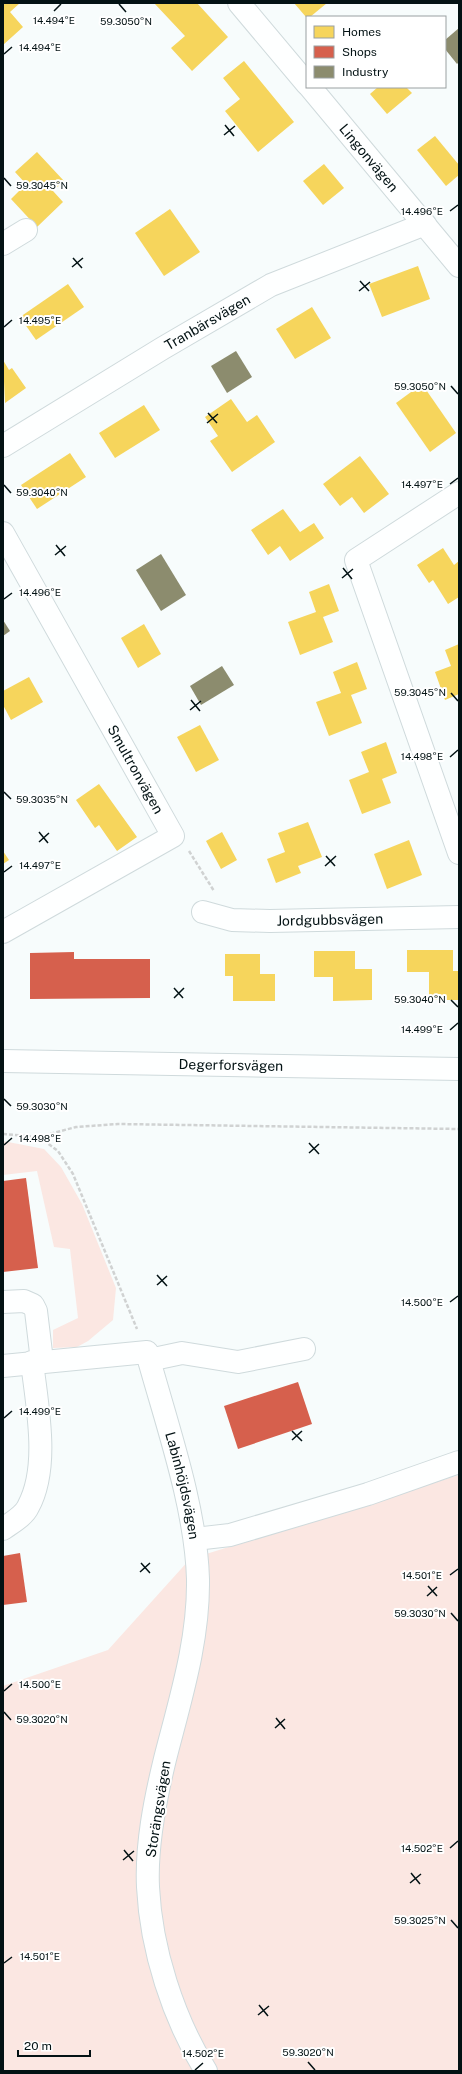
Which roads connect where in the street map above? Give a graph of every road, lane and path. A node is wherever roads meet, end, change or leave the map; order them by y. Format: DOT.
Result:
graph roads {
  1 [pos="239,3"];
  2 [pos="306,83"];
  3 [pos="311,88"];
  4 [pos="425,224"];
  5 [pos="26,230"];
  6 [pos="3,244"];
  7 [pos="459,266"];
  8 [pos="3,446"];
  9 [pos="459,492"];
  10 [pos="3,533"];
  11 [pos="173,836"];
  12 [pos="459,853"];
  13 [pos="203,912"];
  14 [pos="459,917"];
  15 [pos="232,920"];
  16 [pos="3,932"];
  17 [pos="3,1061"];
  18 [pos="459,1069"];
  19 [pos="459,1129"];
  20 [pos="3,1134"];
  21 [pos="38,1137"];
  22 [pos="3,1302"];
  23 [pos="304,1349"];
  24 [pos="148,1356"];
  25 [pos="37,1362"];
  26 [pos="3,1366"];
  27 [pos="459,1462"];
  28 [pos="3,1529"];
  29 [pos="195,1539"];
  30 [pos="206,2071"];
  1 -- 2 [label="street"];
  3 -- 4 [label="street, Lingonvägen"];
  4 -- 7 [label="street, Lingonvägen"];
  4 -- 8 [label="street, Tranbärsvägen"];
  5 -- 6 [label="street"];
  9 -- 12 [label="street"];
  10 -- 11 [label="street, Smultronvägen"];
  11 -- 15 [label="path"];
  11 -- 16 [label="street"];
  13 -- 15 [label="street, Jordgubbsvägen"];
  14 -- 15 [label="street, Jordgubbsvägen"];
  17 -- 18 [label="street, Degerforsvägen"];
  19 -- 21 [label="path"];
  20 -- 21 [label="path"];
  21 -- 24 [label="path"];
  22 -- 25 [label="street"];
  23 -- 24 [label="street"];
  24 -- 25 [label="street"];
  24 -- 29 [label="street, Labinhöjdsvägen"];
  25 -- 26 [label="street"];
  25 -- 28 [label="street"];
  27 -- 29 [label="street, Labinhöjdsvägen"];
  29 -- 30 [label="street, Storängsvägen"];
}
